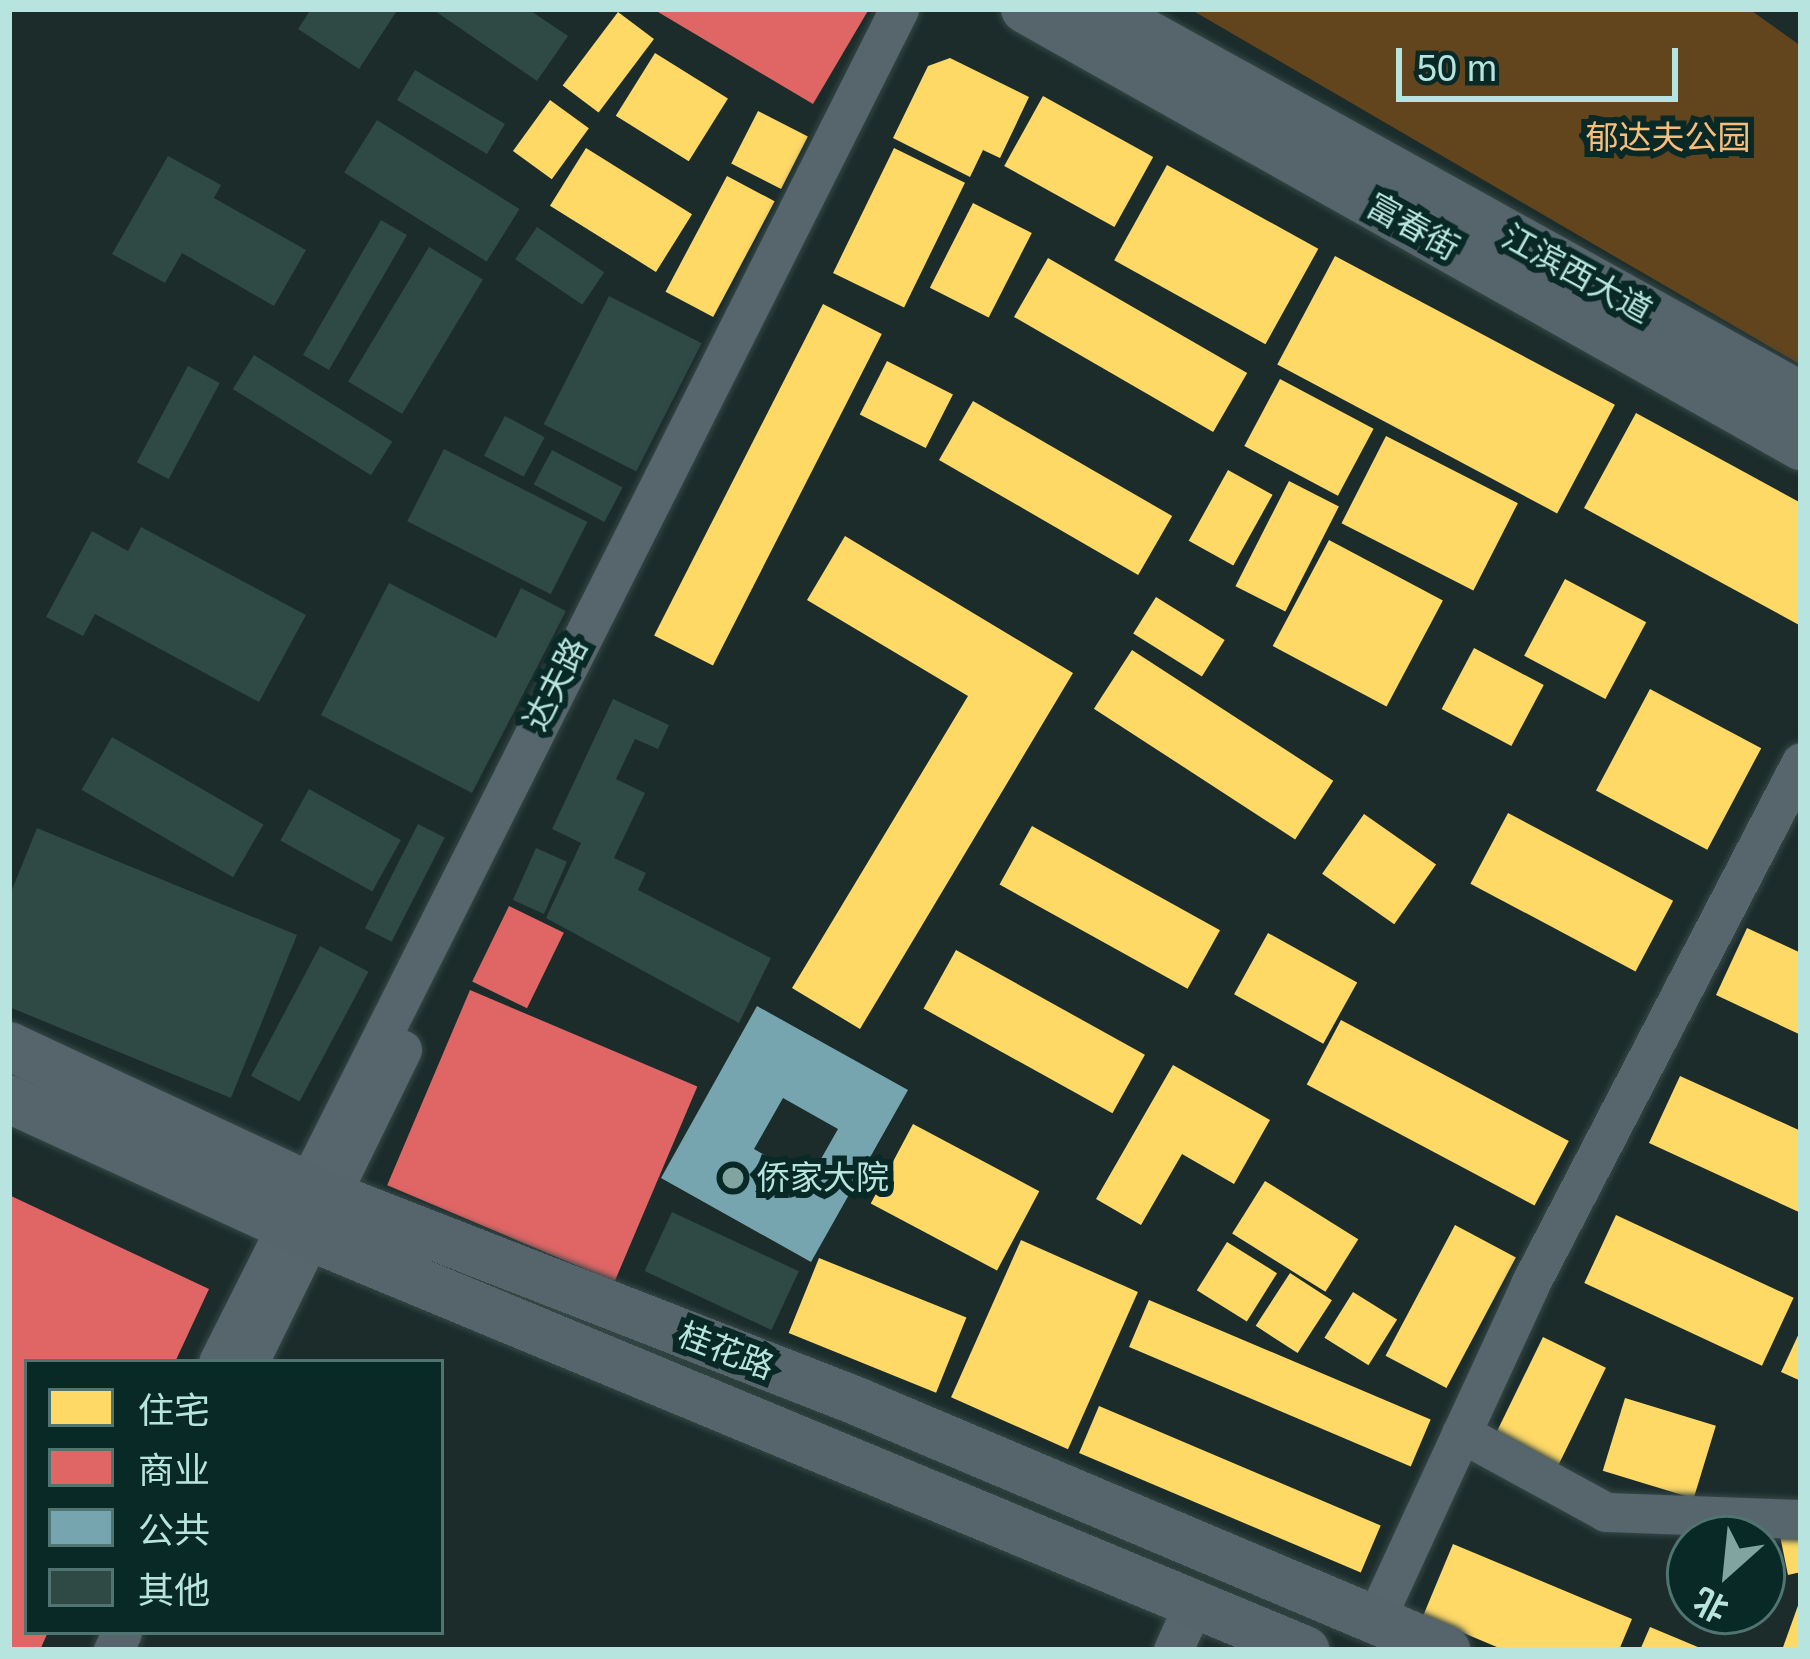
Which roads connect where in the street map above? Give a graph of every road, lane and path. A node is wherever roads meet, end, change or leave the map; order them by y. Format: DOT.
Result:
graph roads {
  1 [pos="899,9"];
  2 [pos="923,9"];
  3 [pos="1024,9"];
  4 [pos="1102,9"];
  5 [pos="1801,396"];
  6 [pos="1801,446"];
  7 [pos="1801,762"];
  8 [pos="9,1046"];
  9 [pos="9,1099"];
  10 [pos="305,1210"];
  11 [pos="220,1359"];
  12 [pos="250,1359"];
  13 [pos="1461,1433"];
  14 [pos="1801,1519"];
  15 [pos="1194,1603"];
  16 [pos="1376,1618"];
  17 [pos="1173,1650"];
  18 [pos="1305,1650"];
  19 [pos="1446,1650"];
  1 -- 10 [label="street, 达夫路"];
  2 -- 10 [label="street, 达夫路"];
  3 -- 6 [label="main road, 富春街"];
  4 -- 5 [label="main road, 江滨西大道"];
  7 -- 13 [label="street"];
  8 -- 10 [label="main road, 桂花路"];
  9 -- 10 [label="main road"];
  10 -- 11 [label="street, 达夫路"];
  10 -- 12 [label="street, 达夫路"];
  10 -- 15 [label="main road"];
  10 -- 16 [label="main road, 桂花路"];
  13 -- 14 [label="street"];
  13 -- 16 [label="street"];
  15 -- 17 [label="street"];
  15 -- 18 [label="main road"];
  16 -- 19 [label="main road, 桂花路"];
}
